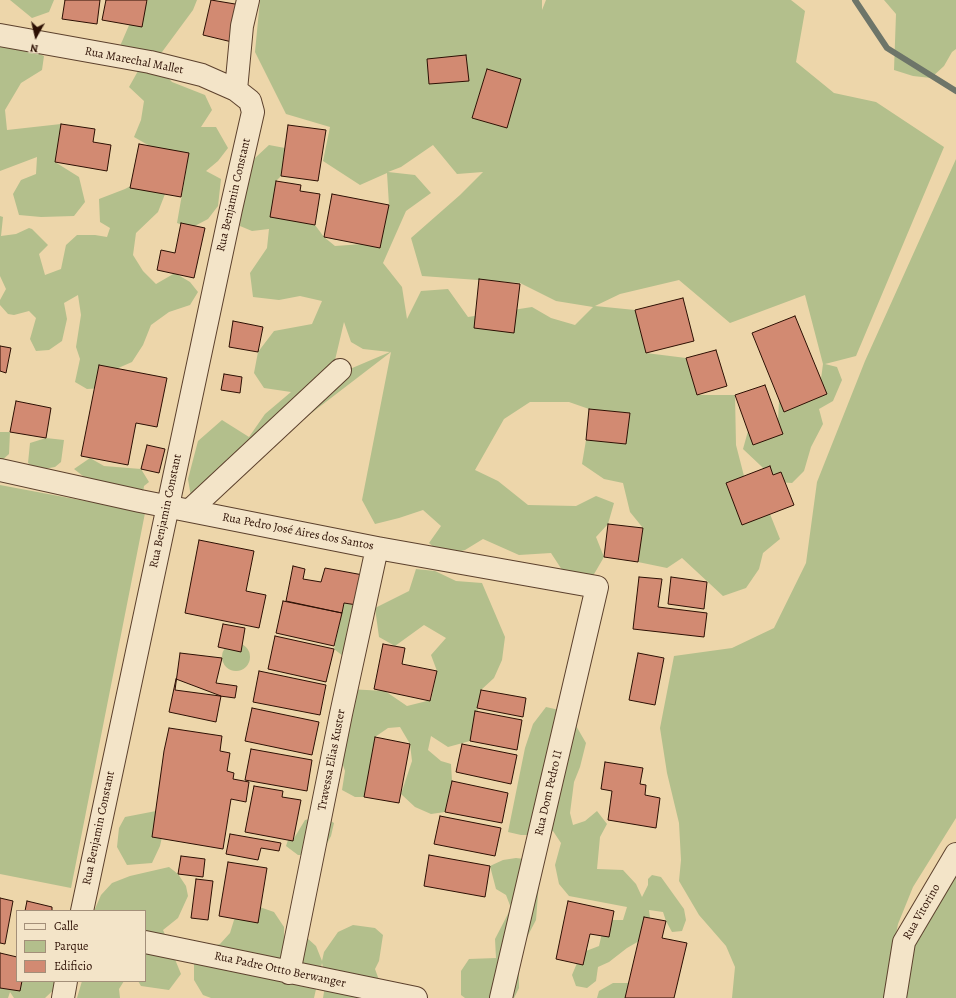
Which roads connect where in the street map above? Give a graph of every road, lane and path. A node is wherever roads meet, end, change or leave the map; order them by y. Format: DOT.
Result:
graph roads {
  1 [pos="248,0"];
  2 [pos="0,35"];
  3 [pos="236,90"];
  4 [pos="253,112"];
  5 [pos="340,370"];
  6 [pos="0,470"];
  7 [pos="167,506"];
  8 [pos="190,510"];
  9 [pos="377,548"];
  10 [pos="597,587"];
  11 [pos="956,854"];
  12 [pos="82,910"];
  13 [pos="146,942"];
  14 [pos="289,973"];
  15 [pos="66,982"];
  16 [pos="63,998"];
  17 [pos="416,998"];
  18 [pos="501,998"];
  19 [pos="895,998"];
  1 -- 3 [label="street"];
  2 -- 3 [label="street, Rua Marechal Mallet"];
  3 -- 4 [label="street, Rua Marechal Mallet"];
  4 -- 7 [label="street, Rua Benjamin Constant"];
  5 -- 8 [label="street"];
  6 -- 7 [label="street, Rua Pedro José Aires dos Santos"];
  7 -- 8 [label="street, Rua Pedro José Aires dos Santos"];
  7 -- 12 [label="street, Rua Benjamin Constant"];
  8 -- 9 [label="street, Rua Pedro José Aires dos Santos"];
  9 -- 10 [label="street, Rua Pedro José Aires dos Santos"];
  9 -- 14 [label="street, Travessa Elias Kuster"];
  10 -- 18 [label="street, Rua Dom Pedro II"];
  11 -- 19 [label="street, Rua Vitorino"];
  13 -- 14 [label="street, Rua Padre Ottto Berwanger"];
  14 -- 17 [label="street, Rua Padre Ottto Berwanger"];
  15 -- 16 [label="street"];
}
